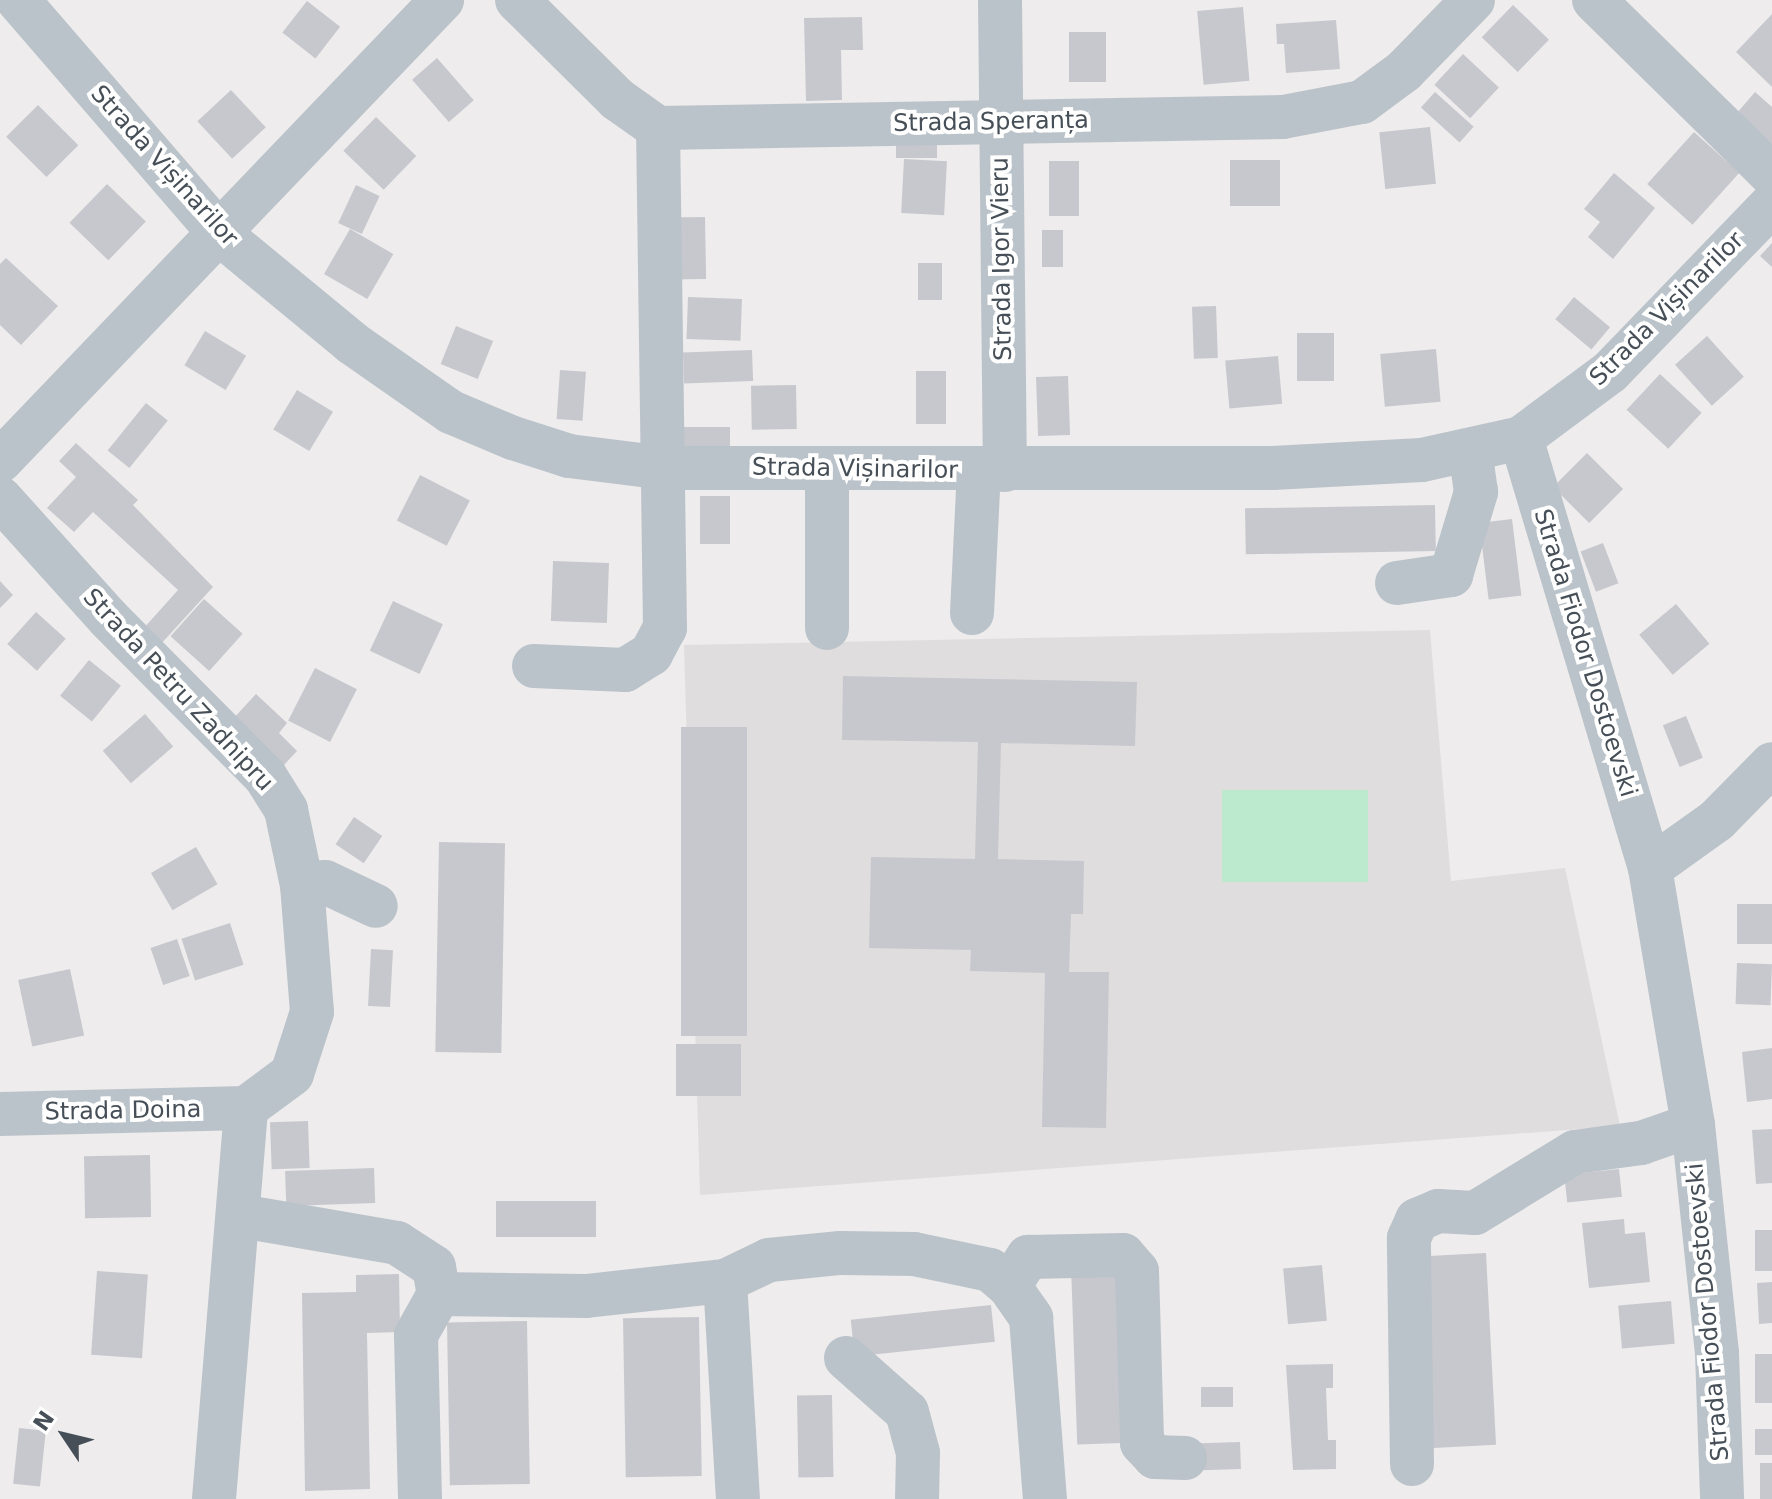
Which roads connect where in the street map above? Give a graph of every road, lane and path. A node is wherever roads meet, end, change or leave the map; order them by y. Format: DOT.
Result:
graph roads {
  1 [pos="18,0"];
  2 [pos="442,0"];
  3 [pos="517,0"];
  4 [pos="1000,0"];
  5 [pos="1473,0"];
  6 [pos="1594,0"];
  7 [pos="1000,121"];
  8 [pos="658,128"];
  9 [pos="1772,175"];
  10 [pos="1772,204"];
  11 [pos="220,234"];
  12 [pos="1521,438"];
  13 [pos="1470,450"];
  14 [pos="0,461"];
  15 [pos="665,468"];
  16 [pos="827,469"];
  17 [pos="992,470"];
  18 [pos="0,498"];
  19 [pos="1397,583"];
  20 [pos="972,613"];
  21 [pos="827,628"];
  22 [pos="534,666"];
  23 [pos="1772,764"];
  24 [pos="1650,868"];
  25 [pos="302,885"];
  26 [pos="376,906"];
  27 [pos="246,1108"];
  28 [pos="0,1114"];
  29 [pos="1693,1125"];
  30 [pos="241,1216"];
  31 [pos="999,1278"];
  32 [pos="725,1281"];
  33 [pos="439,1294"];
  34 [pos="846,1358"];
  35 [pos="1185,1458"];
  36 [pos="1412,1464"];
  37 [pos="214,1499"];
  38 [pos="420,1499"];
  39 [pos="738,1499"];
  40 [pos="917,1499"];
  41 [pos="1045,1499"];
  42 [pos="1722,1499"];
  1 -- 11 [label="street, Strada Vișinarilor"];
  2 -- 11 [label="street"];
  3 -- 8 [label="street"];
  4 -- 7 [label="street, Strada Igor Vieru"];
  5 -- 7 [label="street, Strada Speranța"];
  6 -- 9 [label="street"];
  7 -- 8 [label="street, Strada Speranța"];
  7 -- 17 [label="street, Strada Igor Vieru"];
  8 -- 15 [label="street"];
  10 -- 12 [label="street, Strada Vișinarilor"];
  11 -- 14 [label="street"];
  11 -- 15 [label="street, Strada Vișinarilor"];
  12 -- 13 [label="street, Strada Vișinarilor"];
  12 -- 24 [label="street, Strada Fiodor Dostoevski"];
  13 -- 17 [label="street, Strada Vișinarilor"];
  13 -- 19 [label="street"];
  15 -- 16 [label="street, Strada Vișinarilor"];
  15 -- 22 [label="street"];
  16 -- 17 [label="street, Strada Vișinarilor"];
  16 -- 21 [label="street"];
  17 -- 20 [label="street, Strada Igor Vieru"];
  18 -- 25 [label="street, Strada Petru Zadnipru"];
  23 -- 24 [label="street"];
  24 -- 29 [label="street, Strada Fiodor Dostoevski"];
  25 -- 26 [label="street"];
  25 -- 27 [label="street, Strada Petru Zadnipru"];
  27 -- 28 [label="street, Strada Doina"];
  27 -- 30 [label="street"];
  29 -- 36 [label="street, Strada Fiodor Dostoevski"];
  29 -- 42 [label="street, Strada Fiodor Dostoevski"];
  30 -- 33 [label="street"];
  30 -- 37 [label="street"];
  31 -- 32 [label="street"];
  31 -- 35 [label="street"];
  31 -- 41 [label="street"];
  32 -- 33 [label="street"];
  32 -- 39 [label="street"];
  33 -- 38 [label="street"];
  34 -- 40 [label="street"];
}
